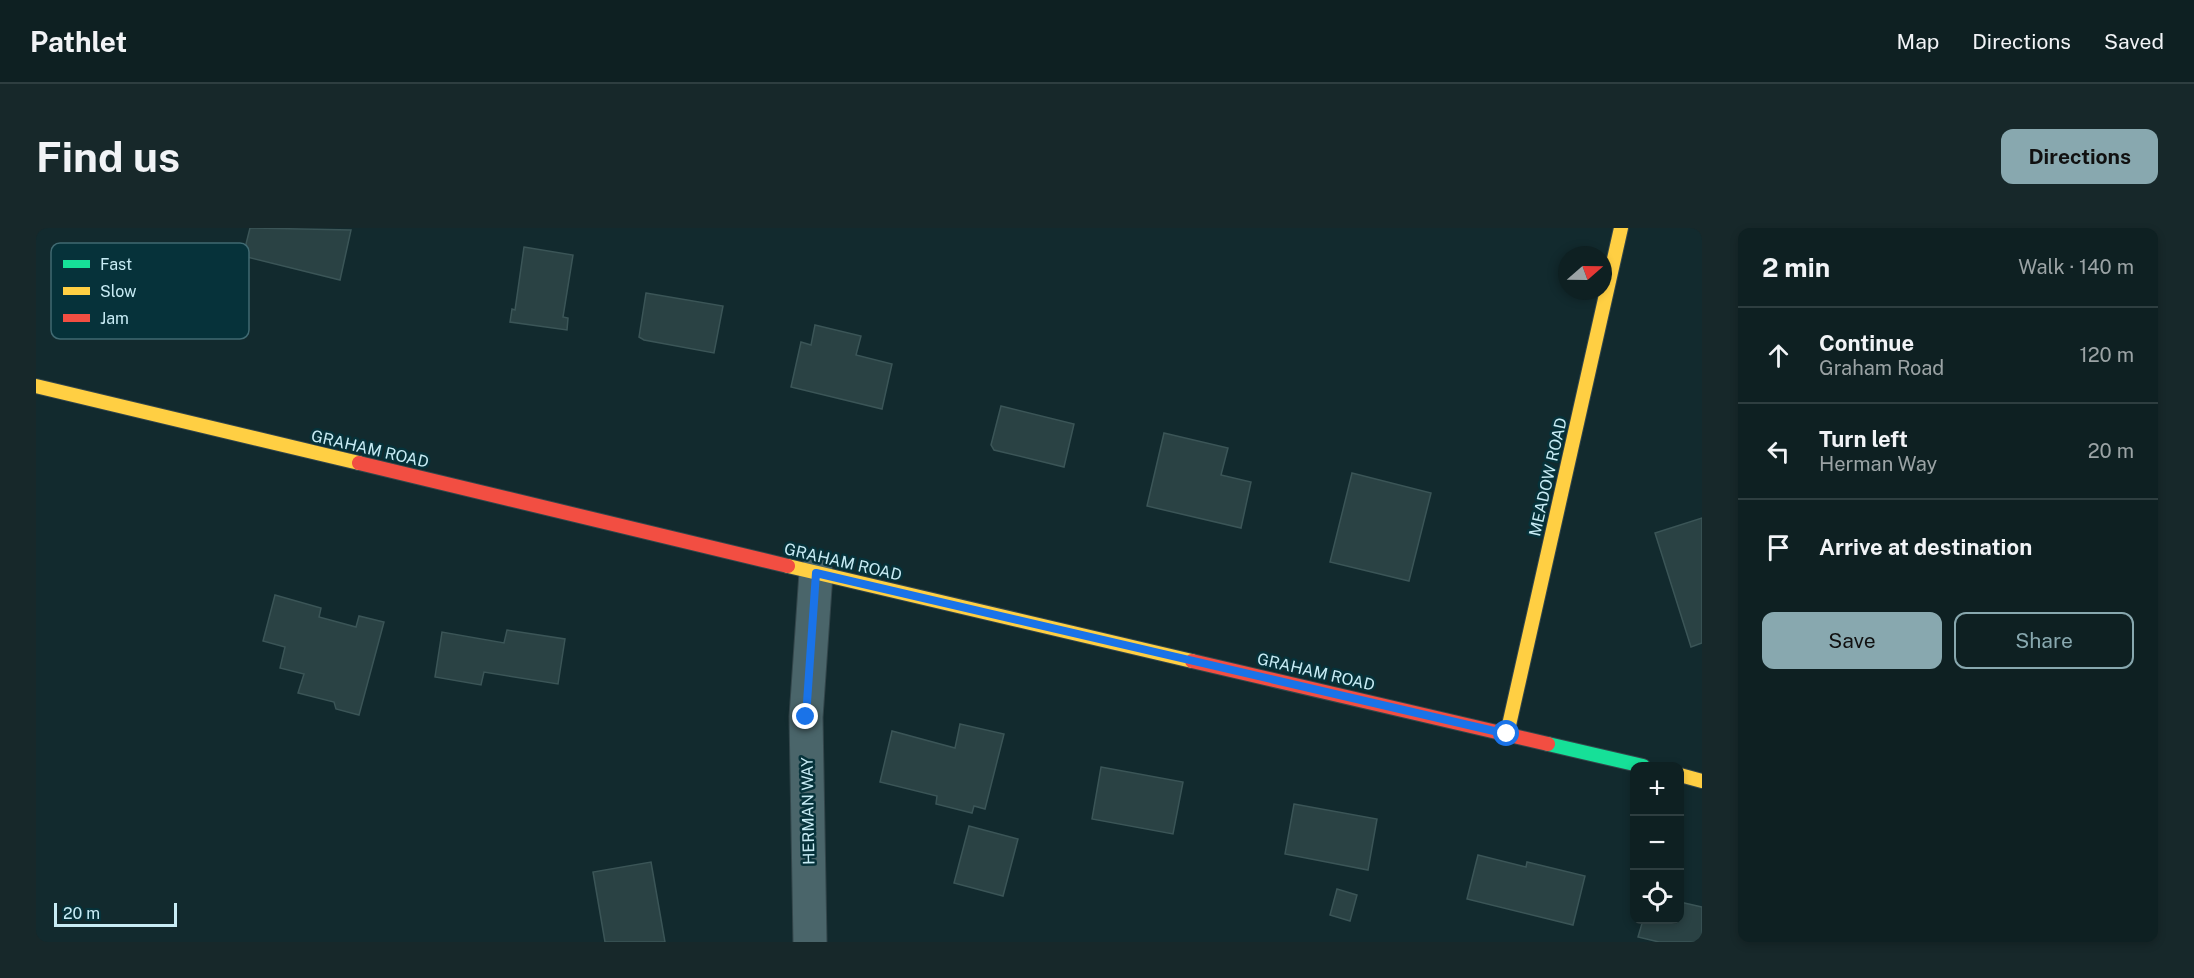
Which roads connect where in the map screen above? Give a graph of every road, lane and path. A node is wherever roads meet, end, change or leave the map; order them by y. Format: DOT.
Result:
graph roads {
  1 [pos="1621,228"];
  2 [pos="36,386"];
  3 [pos="816,573"];
  4 [pos="1507,734"];
  5 [pos="1630,763"];
  6 [pos="1684,776"];
  7 [pos="1702,781"];
  8 [pos="810,942"];
  1 -- 4 [label="street, MEADOW ROAD"];
  2 -- 3 [label="street, GRAHAM ROAD"];
  3 -- 4 [label="street, GRAHAM ROAD"];
  3 -- 8 [label="street, HERMAN WAY"];
  4 -- 5 [label="street, GRAHAM ROAD"];
  6 -- 7 [label="street"];
}
